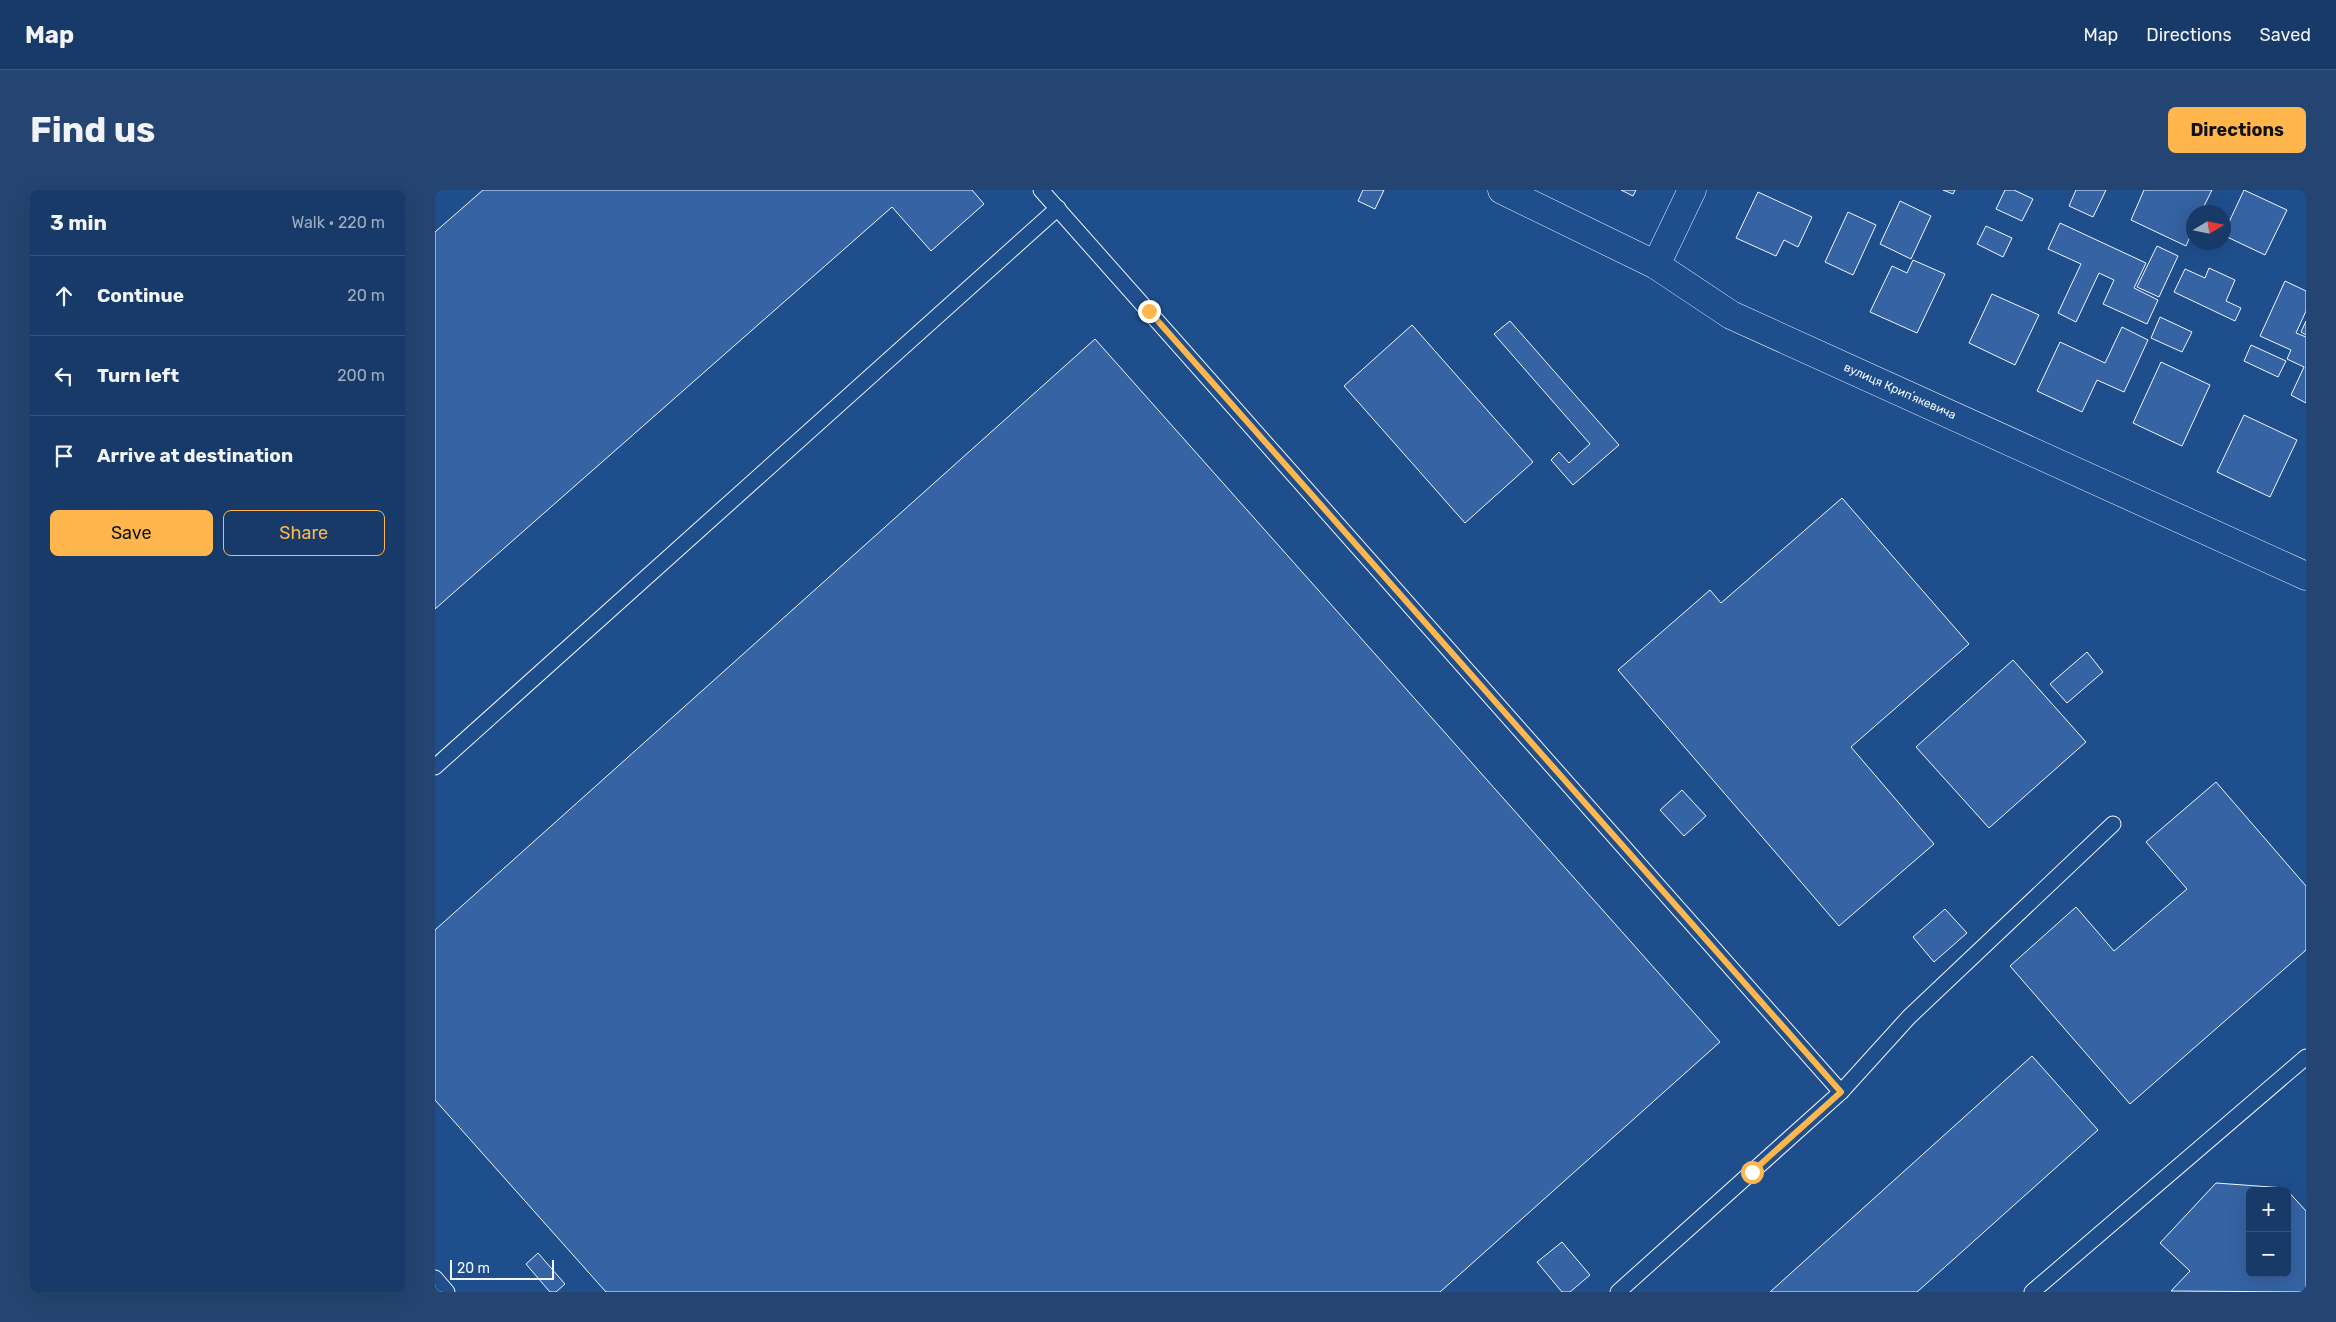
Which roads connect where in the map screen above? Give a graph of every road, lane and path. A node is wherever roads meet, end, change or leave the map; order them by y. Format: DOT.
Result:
graph roads {
  1 [pos="1041,190"];
  2 [pos="1502,190"];
  3 [pos="1691,190"];
  4 [pos="1058,208"];
  5 [pos="1656,264"];
  6 [pos="2306,576"];
  7 [pos="435,768"];
  8 [pos="2113,824"];
  9 [pos="2306,1057"];
  10 [pos="1841,1092"];
  11 [pos="435,1278"];
  12 [pos="447,1292"];
  13 [pos="1618,1292"];
  14 [pos="2032,1292"];
  1 -- 4 [label="lane"];
  2 -- 5 [label="street, вулиця Крипʼякевича"];
  3 -- 5 [label="street"];
  4 -- 7 [label="lane"];
  4 -- 10 [label="lane"];
  5 -- 6 [label="street, вулиця Крипʼякевича"];
  8 -- 10 [label="lane"];
  9 -- 14 [label="lane"];
  10 -- 13 [label="lane"];
  11 -- 12 [label="lane"];
}
